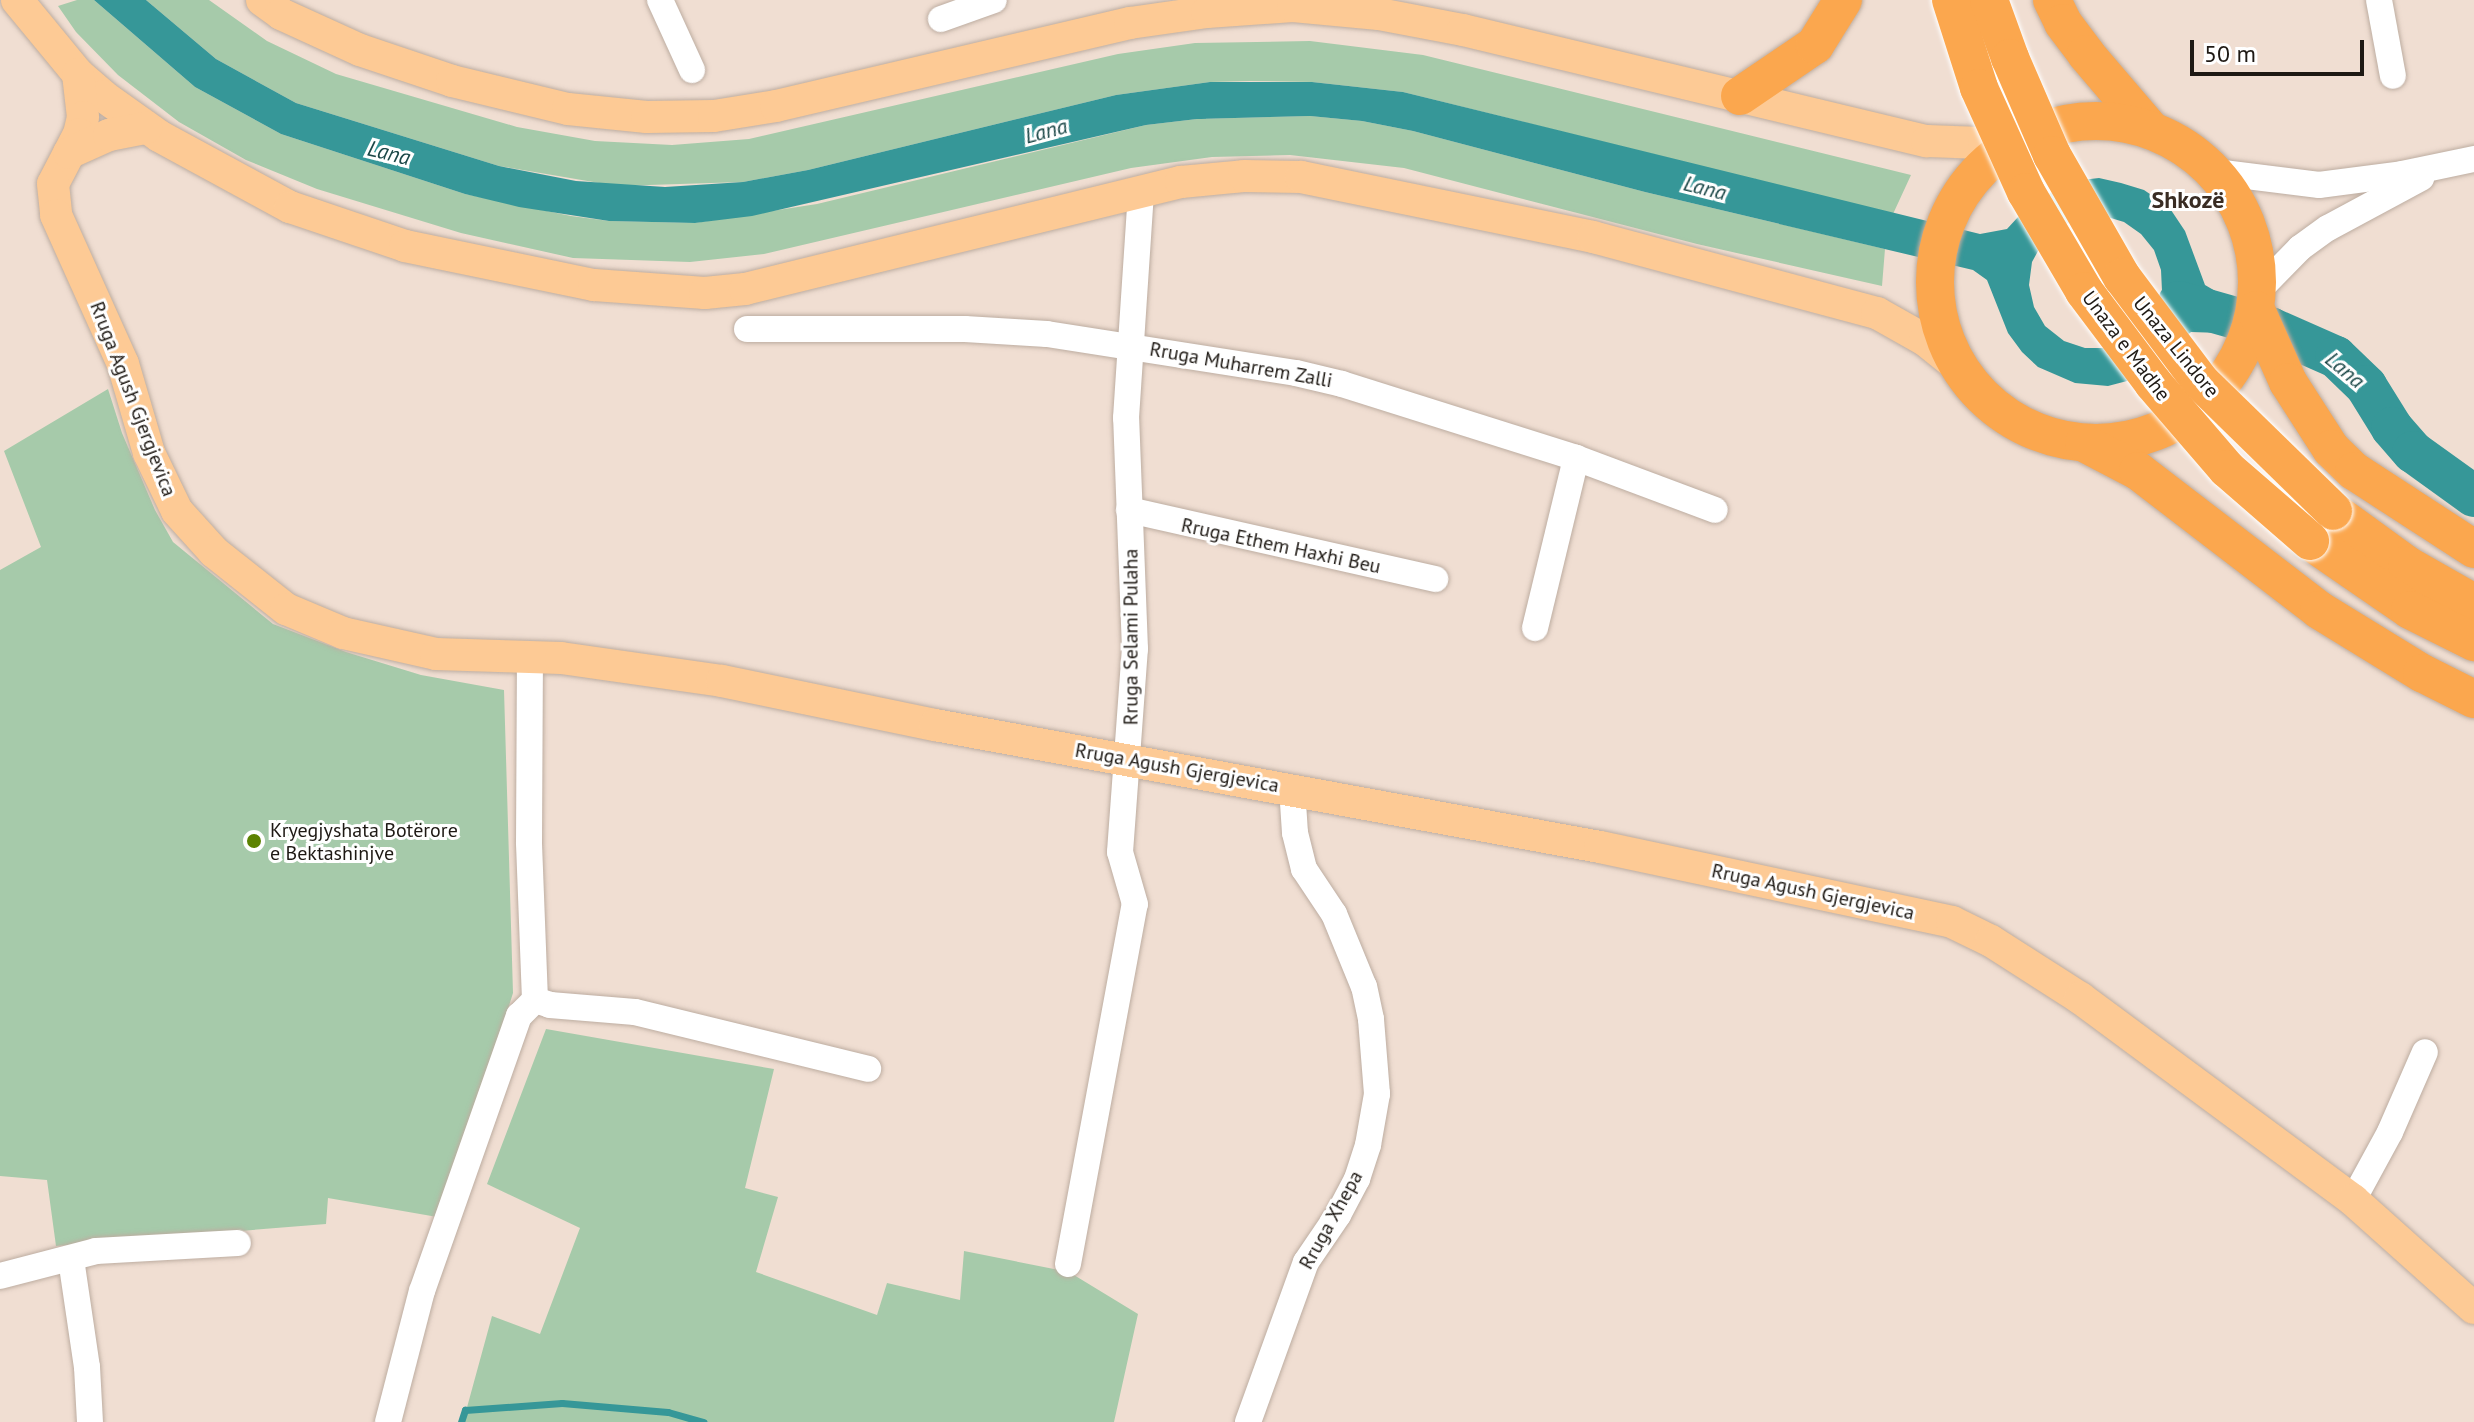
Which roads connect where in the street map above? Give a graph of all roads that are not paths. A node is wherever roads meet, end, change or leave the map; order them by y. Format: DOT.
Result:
graph roads {
  1 [pos="17,0"];
  2 [pos="262,0"];
  3 [pos="660,0"];
  4 [pos="994,0"];
  5 [pos="1843,0"];
  6 [pos="1951,0"];
  7 [pos="1989,0"];
  8 [pos="2052,0"];
  9 [pos="2379,0"];
  10 [pos="941,19"];
  11 [pos="692,70"];
  12 [pos="78,74"];
  13 [pos="2393,76"];
  14 [pos="1740,96"];
  15 [pos="146,128"];
  16 [pos="2151,130"];
  17 [pos="2030,134"];
  18 [pos="69,153"];
  19 [pos="2474,159"];
  20 [pos="2442,167"];
  21 [pos="2215,172"];
  22 [pos="1141,192"];
  23 [pos="2257,301"];
  24 [pos="747,329"];
  25 [pos="1130,345"];
  26 [pos="2260,354"];
  27 [pos="1955,364"];
  28 [pos="2084,443"];
  29 [pos="1576,458"];
  30 [pos="1129,510"];
  31 [pos="1715,510"];
  32 [pos="2474,549"];
  33 [pos="1435,579"];
  34 [pos="2474,603"];
  35 [pos="1535,628"];
  36 [pos="2474,642"];
  37 [pos="530,657"];
  38 [pos="2474,699"];
  39 [pos="1129,759"];
  40 [pos="1292,788"];
  41 [pos="535,1000"];
  42 [pos="2425,1052"];
  43 [pos="868,1069"];
  44 [pos="2353,1200"];
  45 [pos="238,1243"];
  46 [pos="71,1259"];
  47 [pos="1068,1264"];
  48 [pos="0,1276"];
  49 [pos="2474,1308"];
  50 [pos="90,1422"];
  51 [pos="388,1422"];
  52 [pos="1248,1422"];
  1 -- 12 [label="main road"];
  2 -- 14 [label="main road"];
  3 -- 11 [label="street"];
  4 -- 10 [label="street"];
  5 -- 14 [label="highway"];
  6 -- 36 [label="highway, Unaza e Madhe, bridge"];
  7 -- 34 [label="highway, Unaza Lindore, bridge"];
  8 -- 16 [label="highway"];
  9 -- 13 [label="street"];
  12 -- 15 [label="main road"];
  12 -- 18 [label="main road, Rruga Agush Gjergjevica"];
  14 -- 17 [label="main road"];
  15 -- 18 [label="main road"];
  15 -- 22 [label="main road"];
  16 -- 17 [label="highway"];
  16 -- 21 [label="highway"];
  17 -- 27 [label="highway"];
  18 -- 37 [label="main road, Rruga Agush Gjergjevica"];
  19 -- 20 [label="street"];
  20 -- 21 [label="street"];
  20 -- 23 [label="street"];
  21 -- 23 [label="highway"];
  22 -- 25 [label="street, Rruga Selami Pulaha"];
  22 -- 27 [label="main road"];
  23 -- 26 [label="highway"];
  24 -- 25 [label="street, Rruga Muharrem Zalli"];
  25 -- 29 [label="street, Rruga Muharrem Zalli"];
  25 -- 30 [label="street, Rruga Selami Pulaha"];
  26 -- 28 [label="highway"];
  26 -- 32 [label="highway"];
  27 -- 28 [label="highway"];
  28 -- 38 [label="highway"];
  29 -- 31 [label="street, Rruga Muharrem Zalli"];
  29 -- 35 [label="street"];
  30 -- 33 [label="street, Rruga Ethem Haxhi Beu"];
  30 -- 39 [label="street, Rruga Selami Pulaha"];
  37 -- 39 [label="main road, Rruga Agush Gjergjevica"];
  37 -- 41 [label="street"];
  39 -- 40 [label="main road, Rruga Agush Gjergjevica"];
  39 -- 47 [label="street, Rruga Selami Pulaha"];
  40 -- 44 [label="main road, Rruga Agush Gjergjevica"];
  40 -- 52 [label="street, Rruga Xhepa"];
  41 -- 43 [label="street"];
  41 -- 51 [label="street"];
  42 -- 44 [label="street"];
  44 -- 49 [label="main road, Rruga Agush Gjergjevica"];
  45 -- 46 [label="street"];
  46 -- 48 [label="street"];
  46 -- 50 [label="street"];
}
